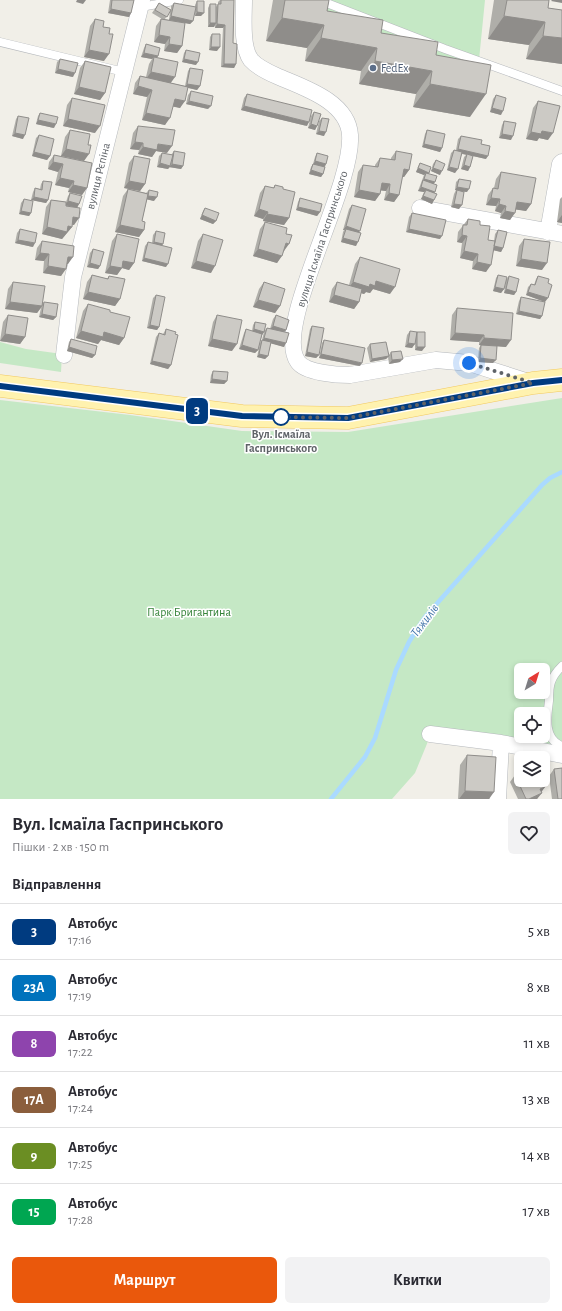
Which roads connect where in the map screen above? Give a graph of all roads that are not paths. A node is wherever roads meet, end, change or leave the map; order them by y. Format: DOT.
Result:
graph roads {
  1 [pos="179,0"];
  2 [pos="244,0"];
  3 [pos="319,0"];
  4 [pos="141,3"];
  5 [pos="0,42"];
  6 [pos="124,72"];
  7 [pos="562,91"];
  8 [pos="562,162"];
  9 [pos="420,208"];
  10 [pos="555,233"];
  11 [pos="64,355"];
  12 [pos="562,380"];
  13 [pos="533,383"];
  14 [pos="0,386"];
  15 [pos="562,666"];
  16 [pos="430,734"];
  17 [pos="501,743"];
  18 [pos="562,746"];
  19 [pos="562,755"];
  20 [pos="498,799"];
  1 -- 4 [label="lane"];
  2 -- 13 [label="street, вулиця Ісмаїла Гаспринського"];
  3 -- 7 [label="lane"];
  4 -- 6 [label="street, вулиця Рєпіна"];
  5 -- 6 [label="lane"];
  6 -- 11 [label="street, вулиця Рєпіна"];
  8 -- 10 [label="street"];
  9 -- 10 [label="street"];
  12 -- 13 [label="main road"];
  13 -- 14 [label="main road"];
  15 -- 18 [label="lane"];
  16 -- 17 [label="street"];
  17 -- 19 [label="street"];
  17 -- 20 [label="street"];
}
